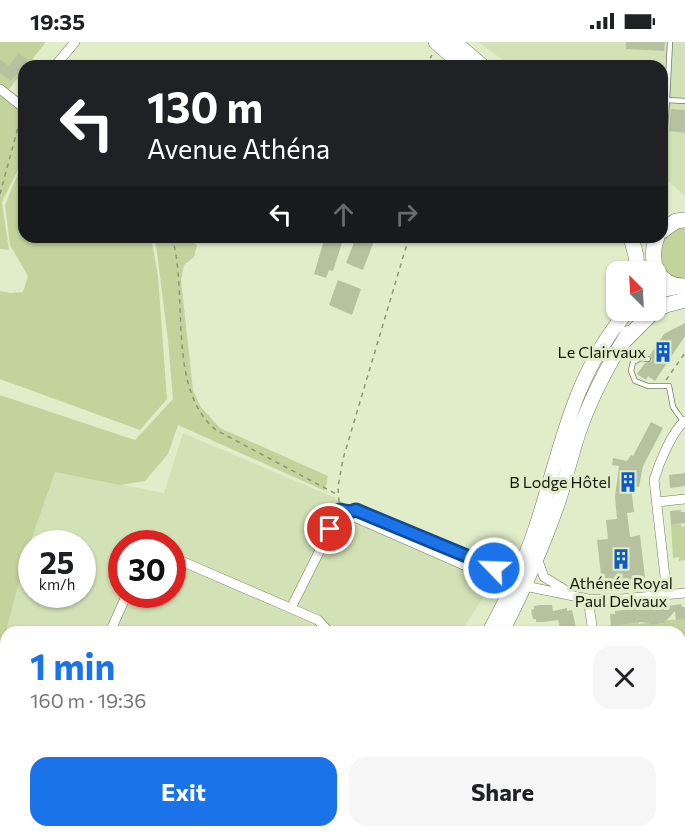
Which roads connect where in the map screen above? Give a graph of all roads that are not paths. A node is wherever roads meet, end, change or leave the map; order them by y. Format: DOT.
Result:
graph roads {
  1 [pos="75,42"];
  2 [pos="436,42"];
  3 [pos="454,42"];
  4 [pos="670,42"];
  5 [pos="60,60"];
  6 [pos="457,60"];
  7 [pos="475,60"];
  8 [pos="668,81"];
  9 [pos="0,89"];
  10 [pos="668,100"];
  11 [pos="685,101"];
  12 [pos="18,102"];
  13 [pos="633,243"];
  14 [pos="652,243"];
  15 [pos="636,261"];
  16 [pos="653,261"];
  17 [pos="666,280"];
  18 [pos="666,290"];
  19 [pos="683,291"];
  20 [pos="666,304"];
  21 [pos="619,321"];
  22 [pos="637,321"];
  23 [pos="644,321"];
  24 [pos="623,342"];
  25 [pos="648,358"];
  26 [pos="684,421"];
  27 [pos="685,499"];
  28 [pos="657,502"];
  29 [pos="537,558"];
  30 [pos="186,563"];
  31 [pos="521,576"];
  32 [pos="685,593"];
  33 [pos="668,594"];
  34 [pos="575,596"];
  35 [pos="588,599"];
  36 [pos="121,608"];
  37 [pos="291,608"];
  38 [pos="113,626"];
  39 [pos="324,626"];
  40 [pos="492,626"];
  41 [pos="504,626"];
  42 [pos="592,626"];
  1 -- 5 [label="street"];
  2 -- 6 [label="main road"];
  3 -- 7 [label="main road"];
  4 -- 8 [label="lane"];
  9 -- 12 [label="street"];
  10 -- 11 [label="lane"];
  13 -- 15 [label="main road"];
  14 -- 16 [label="main road"];
  17 -- 19 [label="main road"];
  18 -- 19 [label="main road"];
  19 -- 20 [label="main road"];
  21 -- 31 [label="main road"];
  22 -- 24 [label="main road"];
  23 -- 24 [label="main road"];
  24 -- 29 [label="main road"];
  25 -- 26 [label="lane"];
  26 -- 28 [label="street"];
  27 -- 28 [label="street"];
  28 -- 33 [label="street"];
  29 -- 31 [label="main road"];
  29 -- 34 [label="street"];
  30 -- 37 [label="street"];
  31 -- 34 [label="street"];
  31 -- 37 [label="street"];
  31 -- 40 [label="main road"];
  31 -- 41 [label="main road"];
  32 -- 33 [label="street"];
  33 -- 35 [label="street"];
  34 -- 35 [label="street"];
  35 -- 42 [label="street"];
  36 -- 38 [label="street"];
  37 -- 39 [label="street"];
}
